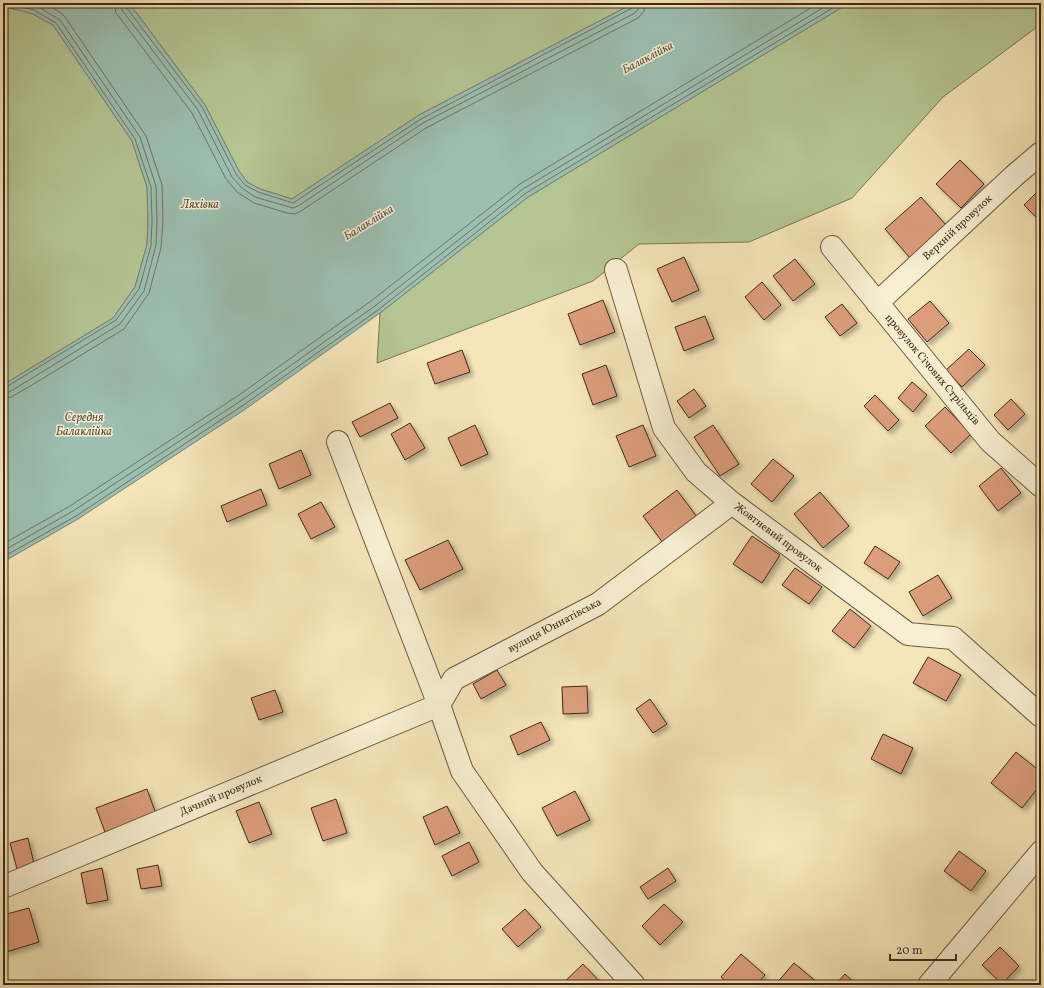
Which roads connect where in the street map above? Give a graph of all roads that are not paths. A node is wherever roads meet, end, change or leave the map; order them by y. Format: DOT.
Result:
graph roads {
  1 [pos="1041,153"];
  2 [pos="832,247"];
  3 [pos="616,270"];
  4 [pos="877,303"];
  5 [pos="338,442"];
  6 [pos="1041,486"];
  7 [pos="732,503"];
  8 [pos="439,705"];
  9 [pos="1041,716"];
  10 [pos="1041,852"];
  11 [pos="3,887"];
  12 [pos="634,985"];
  13 [pos="929,985"];
  1 -- 4 [label="street, Верхній провулок"];
  2 -- 4 [label="street, провулок Січових Стрільців"];
  3 -- 7 [label="street, Жовтневий провулок"];
  4 -- 6 [label="street, провулок Січових Стрільців"];
  5 -- 8 [label="street"];
  7 -- 8 [label="street, вулиця Юннатівська"];
  7 -- 9 [label="street, Жовтневий провулок"];
  8 -- 11 [label="street, Дачний провулок"];
  8 -- 12 [label="street"];
  10 -- 13 [label="street"];
}
